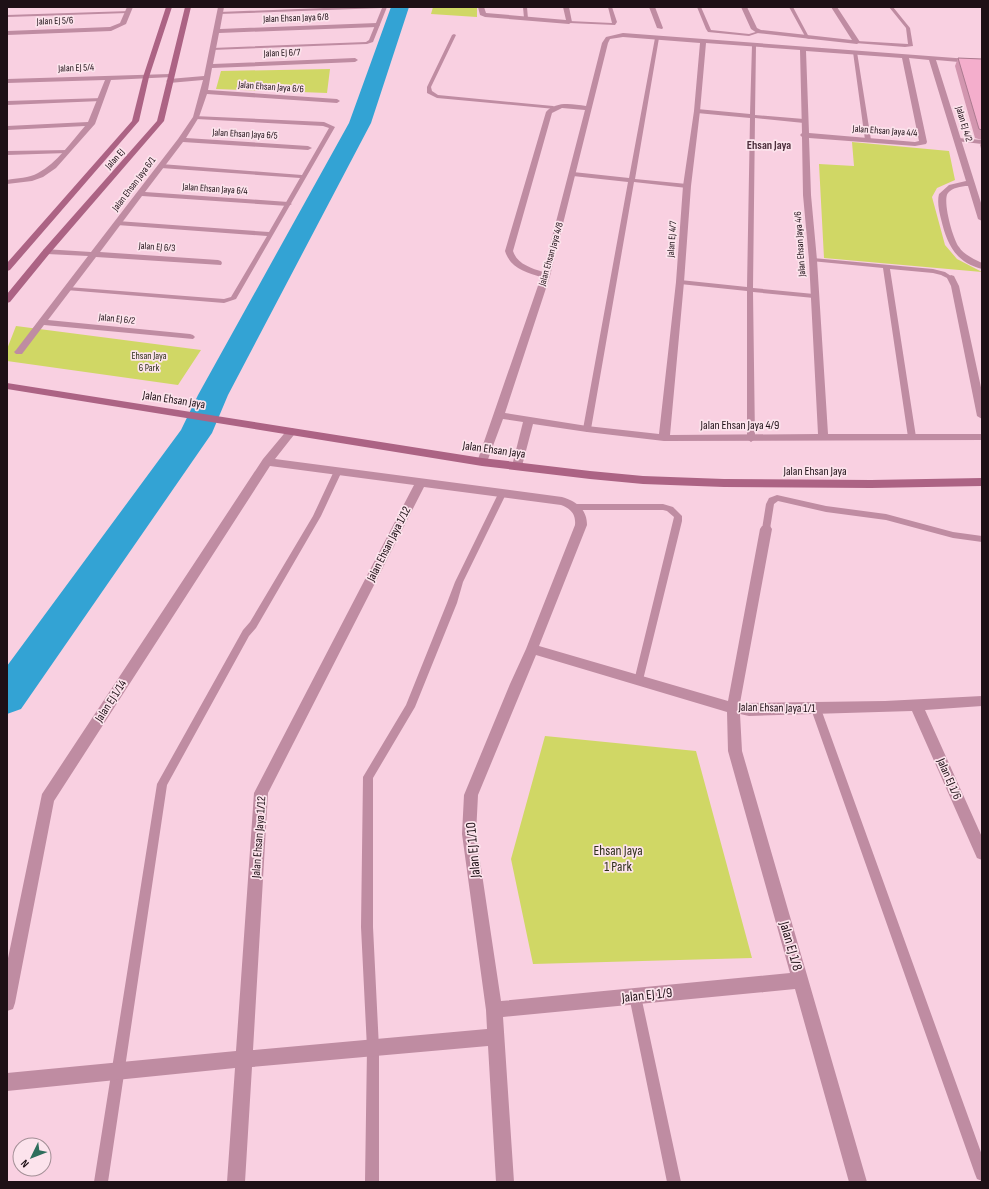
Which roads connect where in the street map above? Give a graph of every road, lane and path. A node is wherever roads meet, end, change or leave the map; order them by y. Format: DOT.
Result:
graph roads {
  1 [pos="169,7"];
  2 [pos="188,7"];
  3 [pos="385,7"];
  4 [pos="525,7"];
  5 [pos="566,7"];
  6 [pos="610,7"];
  7 [pos="652,7"];
  8 [pos="699,7"];
  9 [pos="744,7"];
  10 [pos="791,7"];
  11 [pos="834,7"];
  12 [pos="891,7"];
  13 [pos="129,9"];
  14 [pos="220,10"];
  15 [pos="481,10"];
  16 [pos="7,16"];
  17 [pos="526,18"];
  18 [pos="569,22"];
  19 [pos="377,25"];
  20 [pos="660,28"];
  21 [pos="216,31"];
  22 [pos="756,31"];
  23 [pos="7,33"];
  24 [pos="454,35"];
  25 [pos="657,38"];
  26 [pos="808,38"];
  27 [pos="703,41"];
  28 [pos="857,42"];
  29 [pos="754,45"];
  30 [pos="803,48"];
  31 [pos="212,49"];
  32 [pos="855,52"];
  33 [pos="905,56"];
  34 [pos="932,59"];
  35 [pos="355,60"];
  36 [pos="982,62"];
  37 [pos="209,66"];
  38 [pos="109,77"];
  39 [pos="146,77"];
  40 [pos="207,78"];
  41 [pos="170,79"];
  42 [pos="7,80"];
  43 [pos="204,92"];
  44 [pos="101,99"];
  45 [pos="337,101"];
  46 [pos="7,103"];
  47 [pos="553,108"];
  48 [pos="589,108"];
  49 [pos="697,112"];
  50 [pos="753,116"];
  51 [pos="196,117"];
  52 [pos="804,121"];
  53 [pos="91,124"];
  54 [pos="7,128"];
  55 [pos="804,135"];
  56 [pos="181,140"];
  57 [pos="868,140"];
  58 [pos="958,140"];
  59 [pos="982,142"];
  60 [pos="308,148"];
  61 [pos="67,151"];
  62 [pos="7,153"];
  63 [pos="161,166"];
  64 [pos="573,174"];
  65 [pos="304,177"];
  66 [pos="632,180"];
  67 [pos="7,182"];
  68 [pos="971,183"];
  69 [pos="687,186"];
  70 [pos="140,194"];
  71 [pos="288,204"];
  72 [pos="980,208"];
  73 [pos="982,219"];
  74 [pos="117,223"];
  75 [pos="271,234"];
  76 [pos="47,251"];
  77 [pos="94,254"];
  78 [pos="813,260"];
  79 [pos="218,263"];
  80 [pos="886,266"];
  81 [pos="982,266"];
  82 [pos="7,268"];
  83 [pos="546,276"];
  84 [pos="951,278"];
  85 [pos="680,282"];
  86 [pos="68,289"];
  87 [pos="750,290"];
  88 [pos="814,296"];
  89 [pos="7,300"];
  90 [pos="42,322"];
  91 [pos="190,337"];
  92 [pos="19,352"];
  93 [pos="7,378"];
  94 [pos="7,386"];
  95 [pos="27,390"];
  96 [pos="7,391"];
  97 [pos="46,392"];
  98 [pos="499,415"];
  99 [pos="982,416"];
  100 [pos="529,420"];
  101 [pos="587,429"];
  102 [pos="292,431"];
  103 [pos="823,437"];
  104 [pos="912,437"];
  105 [pos="982,437"];
  106 [pos="664,438"];
  107 [pos="751,438"];
  108 [pos="267,462"];
  109 [pos="482,462"];
  110 [pos="517,466"];
  111 [pos="338,471"];
  112 [pos="421,482"];
  113 [pos="982,482"];
  114 [pos="502,494"];
  115 [pos="576,508"];
  116 [pos="766,529"];
  117 [pos="982,539"];
  118 [pos="532,649"];
  119 [pos="639,681"];
  120 [pos="982,701"];
  121 [pos="916,705"];
  122 [pos="734,708"];
  123 [pos="816,709"];
  124 [pos="982,853"];
  125 [pos="801,980"];
  126 [pos="635,996"];
  127 [pos="7,1003"];
  128 [pos="494,1010"];
  129 [pos="495,1037"];
  130 [pos="374,1048"];
  131 [pos="244,1059"];
  132 [pos="119,1070"];
  133 [pos="7,1082"];
  134 [pos="982,1174"];
  135 [pos="101,1182"];
  136 [pos="236,1182"];
  137 [pos="372,1182"];
  138 [pos="505,1182"];
  139 [pos="674,1182"];
  140 [pos="858,1182"];
  1 -- 39 [label="main road, Jalan EJ"];
  2 -- 41 [label="main road, Jalan EJ"];
  3 -- 14 [label="lane"];
  3 -- 19 [label="lane"];
  4 -- 17 [label="lane"];
  5 -- 18 [label="street"];
  6 -- 18 [label="lane"];
  7 -- 20 [label="street"];
  8 -- 22 [label="lane"];
  9 -- 22 [label="street"];
  10 -- 26 [label="lane"];
  11 -- 28 [label="street"];
  12 -- 28 [label="lane"];
  13 -- 16 [label="lane"];
  13 -- 23 [label="street, Jalan EJ 5/6"];
  14 -- 21 [label="street, Jalan Ehsan Jaya 6/1"];
  15 -- 17 [label="street"];
  17 -- 18 [label="street"];
  19 -- 21 [label="street, Jalan Ehsan Jaya 6/8"];
  19 -- 31 [label="lane"];
  21 -- 31 [label="street, Jalan Ehsan Jaya 6/1"];
  22 -- 26 [label="street"];
  24 -- 47 [label="lane"];
  25 -- 27 [label="street"];
  25 -- 48 [label="street, Jalan Ehsan Jaya 4/8"];
  25 -- 66 [label="lane"];
  26 -- 28 [label="street"];
  27 -- 29 [label="street"];
  27 -- 49 [label="street, Jalan EJ 4/7"];
  29 -- 30 [label="street"];
  29 -- 50 [label="lane"];
  30 -- 32 [label="street"];
  30 -- 52 [label="street, Jalan Ehsan Jaya 4/6"];
  31 -- 37 [label="street, Jalan Ehsan Jaya 6/1"];
  32 -- 33 [label="street"];
  32 -- 57 [label="lane"];
  33 -- 34 [label="street"];
  33 -- 57 [label="street, Jalan Ehsan Jaya 4/4"];
  34 -- 36 [label="street"];
  34 -- 58 [label="street, Jalan EJ 4/2"];
  35 -- 37 [label="street, Jalan EJ 6/7"];
  37 -- 40 [label="street, Jalan Ehsan Jaya 6/1"];
  38 -- 39 [label="street, Jalan EJ 5/4"];
  38 -- 42 [label="street, Jalan EJ 5/4"];
  38 -- 44 [label="street"];
  39 -- 41 [label="street, Jalan EJ 5/4"];
  39 -- 82 [label="main road, Jalan EJ"];
  40 -- 41 [label="street, Jalan EJ 5/4"];
  40 -- 43 [label="street, Jalan Ehsan Jaya 6/1"];
  41 -- 76 [label="main road, Jalan EJ"];
  43 -- 45 [label="street, Jalan Ehsan Jaya 6/6"];
  43 -- 51 [label="street, Jalan Ehsan Jaya 6/1"];
  44 -- 46 [label="lane"];
  44 -- 53 [label="street"];
  47 -- 48 [label="street"];
  47 -- 83 [label="street"];
  48 -- 64 [label="street, Jalan Ehsan Jaya 4/8"];
  49 -- 50 [label="lane"];
  49 -- 69 [label="street, Jalan EJ 4/7"];
  50 -- 52 [label="lane"];
  50 -- 87 [label="lane"];
  51 -- 56 [label="street, Jalan Ehsan Jaya 6/1"];
  51 -- 65 [label="lane"];
  52 -- 55 [label="street, Jalan Ehsan Jaya 4/6"];
  53 -- 54 [label="street"];
  53 -- 61 [label="street"];
  55 -- 57 [label="street, Jalan Ehsan Jaya 4/4"];
  55 -- 78 [label="street, Jalan Ehsan Jaya 4/6"];
  56 -- 60 [label="street, Jalan Ehsan Jaya 6/5"];
  56 -- 63 [label="street, Jalan Ehsan Jaya 6/1"];
  58 -- 59 [label="lane"];
  58 -- 68 [label="street, Jalan EJ 4/2"];
  61 -- 62 [label="lane"];
  61 -- 67 [label="street"];
  63 -- 65 [label="lane"];
  63 -- 70 [label="street, Jalan Ehsan Jaya 6/1"];
  64 -- 66 [label="lane"];
  64 -- 83 [label="street, Jalan Ehsan Jaya 4/8"];
  65 -- 71 [label="lane"];
  66 -- 69 [label="lane"];
  66 -- 101 [label="lane"];
  68 -- 72 [label="street, Jalan EJ 4/2"];
  68 -- 81 [label="street"];
  69 -- 85 [label="street, Jalan EJ 4/7"];
  70 -- 71 [label="street, Jalan Ehsan Jaya 6/4"];
  70 -- 74 [label="street, Jalan Ehsan Jaya 6/1"];
  71 -- 75 [label="lane"];
  72 -- 73 [label="street, Jalan EJ 4/2"];
  74 -- 75 [label="lane"];
  74 -- 77 [label="street, Jalan Ehsan Jaya 6/1"];
  75 -- 86 [label="lane"];
  76 -- 77 [label="street, Jalan EJ 6/3"];
  76 -- 89 [label="main road, Jalan EJ"];
  77 -- 79 [label="street, Jalan EJ 6/3"];
  77 -- 86 [label="street, Jalan Ehsan Jaya 6/1"];
  78 -- 80 [label="lane"];
  78 -- 88 [label="street, Jalan Ehsan Jaya 4/6"];
  80 -- 84 [label="lane"];
  80 -- 104 [label="lane"];
  83 -- 98 [label="street, Jalan Ehsan Jaya 4/8"];
  84 -- 99 [label="street"];
  85 -- 87 [label="lane"];
  85 -- 106 [label="street, Jalan EJ 4/7"];
  86 -- 90 [label="street, Jalan Ehsan Jaya 6/1"];
  87 -- 88 [label="lane"];
  87 -- 107 [label="lane"];
  88 -- 103 [label="street, Jalan Ehsan Jaya 4/6"];
  90 -- 91 [label="street, Jalan EJ 6/2"];
  90 -- 92 [label="street, Jalan Ehsan Jaya 6/1"];
  93 -- 97 [label="main road"];
  94 -- 95 [label="main road, Jalan Ehsan Jaya"];
  95 -- 96 [label="main road"];
  95 -- 97 [label="main road, Jalan Ehsan Jaya"];
  97 -- 102 [label="main road, Jalan Ehsan Jaya"];
  98 -- 100 [label="street, Jalan Ehsan Jaya 4/9"];
  98 -- 109 [label="street, Jalan Ehsan Jaya 4/8"];
  100 -- 101 [label="street, Jalan Ehsan Jaya 4/9"];
  100 -- 110 [label="street"];
  101 -- 106 [label="street, Jalan Ehsan Jaya 4/9"];
  102 -- 108 [label="street, Jalan EJ 1/14"];
  102 -- 109 [label="main road, Jalan Ehsan Jaya"];
  103 -- 104 [label="street, Jalan Ehsan Jaya 4/9"];
  103 -- 107 [label="street, Jalan Ehsan Jaya 4/9"];
  104 -- 105 [label="street, Jalan Ehsan Jaya 4/9"];
  106 -- 107 [label="street, Jalan Ehsan Jaya 4/9"];
  108 -- 111 [label="street"];
  108 -- 127 [label="street, Jalan EJ 1/14"];
  109 -- 110 [label="main road, Jalan Ehsan Jaya"];
  110 -- 113 [label="main road, Jalan Ehsan Jaya"];
  111 -- 112 [label="street"];
  111 -- 132 [label="lane"];
  112 -- 114 [label="street"];
  112 -- 131 [label="street, Jalan Ehsan Jaya 1/12"];
  114 -- 115 [label="street"];
  114 -- 130 [label="lane"];
  115 -- 118 [label="street, Jalan EJ 1/10"];
  115 -- 119 [label="lane"];
  116 -- 117 [label="lane"];
  116 -- 122 [label="street, Jalan EJ 1/8"];
  118 -- 119 [label="street, Jalan Ehsan Jaya 1/1"];
  118 -- 128 [label="street, Jalan EJ 1/10"];
  119 -- 122 [label="street, Jalan Ehsan Jaya 1/1"];
  120 -- 121 [label="street, Jalan Ehsan Jaya 1/1"];
  121 -- 123 [label="street, Jalan Ehsan Jaya 1/1"];
  121 -- 124 [label="street, Jalan EJ 1/6"];
  122 -- 123 [label="street, Jalan Ehsan Jaya 1/1"];
  122 -- 125 [label="street, Jalan EJ 1/8"];
  123 -- 134 [label="lane"];
  125 -- 126 [label="street, Jalan EJ 1/9"];
  125 -- 140 [label="street, Jalan EJ 1/8"];
  126 -- 128 [label="street, Jalan EJ 1/9"];
  126 -- 139 [label="lane"];
  128 -- 129 [label="street, Jalan EJ 1/10"];
  129 -- 130 [label="street"];
  129 -- 138 [label="street, Jalan EJ 1/10"];
  130 -- 131 [label="street"];
  130 -- 137 [label="lane"];
  131 -- 132 [label="street"];
  131 -- 136 [label="street, Jalan Ehsan Jaya 1/12"];
  132 -- 133 [label="street"];
  132 -- 135 [label="lane"];
}
